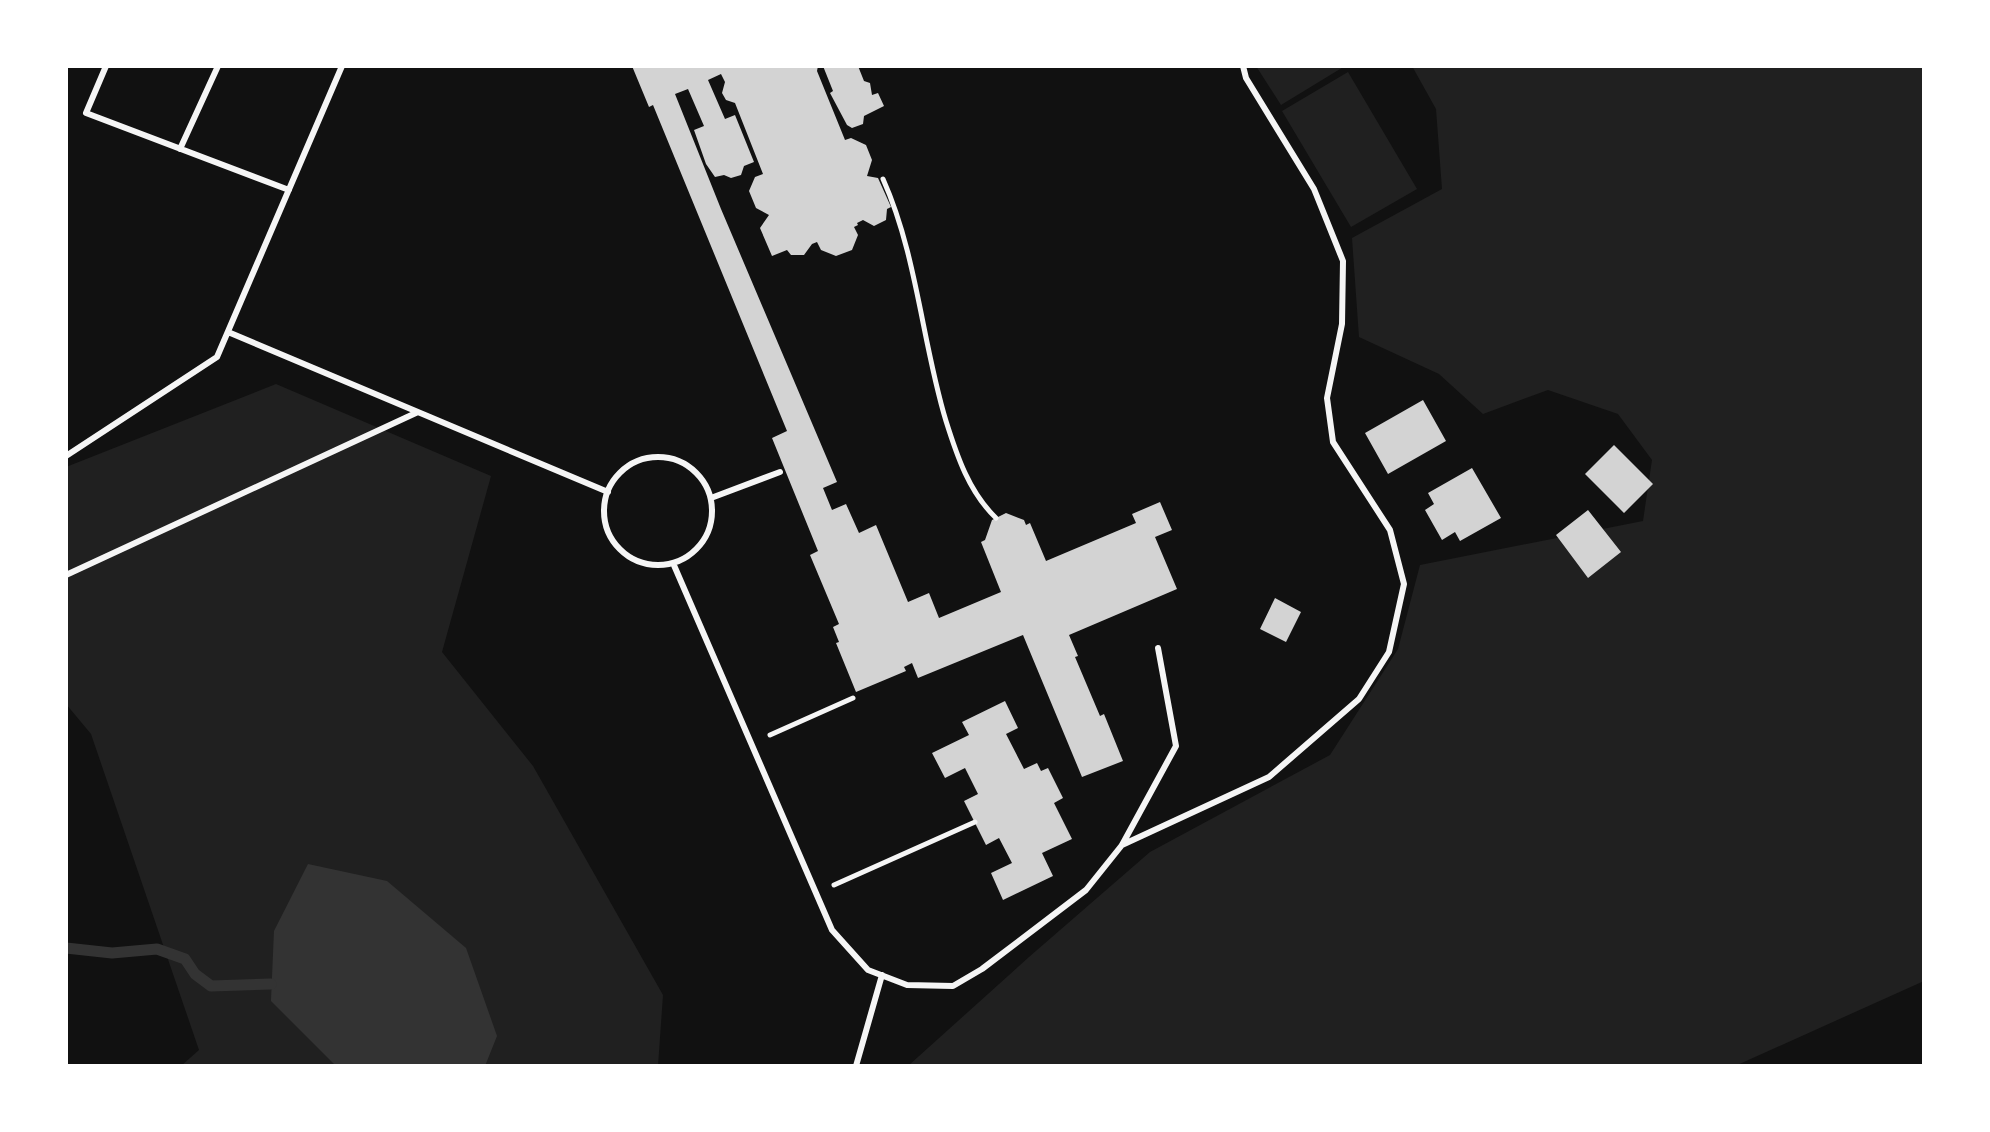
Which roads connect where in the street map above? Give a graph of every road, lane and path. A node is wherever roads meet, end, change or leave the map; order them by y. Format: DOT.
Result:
graph roads {
  1 [pos="106,66"];
  2 [pos="218,66"];
  3 [pos="342,66"];
  4 [pos="1243,66"];
  5 [pos="180,149"];
  6 [pos="883,179"];
  7 [pos="289,190"];
  8 [pos="228,332"];
  9 [pos="418,412"];
  10 [pos="66,456"];
  11 [pos="780,472"];
  12 [pos="608,492"];
  13 [pos="711,498"];
  14 [pos="996,518"];
  15 [pos="673,563"];
  16 [pos="66,575"];
  17 [pos="1158,648"];
  18 [pos="853,698"];
  19 [pos="751,743"];
  20 [pos="975,822"];
  21 [pos="1122,845"];
  22 [pos="816,893"];
  23 [pos="882,975"];
  24 [pos="856,1066"];
  1 -- 5 [label="lane"];
  2 -- 5 [label="lane"];
  3 -- 7 [label="lane"];
  4 -- 21 [label="lane"];
  5 -- 7 [label="lane"];
  6 -- 14 [label="path"];
  7 -- 8 [label="lane"];
  8 -- 9 [label="lane"];
  8 -- 10 [label="lane"];
  9 -- 12 [label="lane"];
  9 -- 16 [label="lane"];
  11 -- 13 [label="lane"];
  12 -- 13 [label="lane"];
  12 -- 15 [label="lane"];
  13 -- 15 [label="lane"];
  15 -- 19 [label="lane"];
  17 -- 21 [label="lane"];
  18 -- 19 [label="path"];
  19 -- 22 [label="lane"];
  20 -- 22 [label="path"];
  21 -- 23 [label="lane"];
  22 -- 23 [label="lane"];
  23 -- 24 [label="lane"];
}
